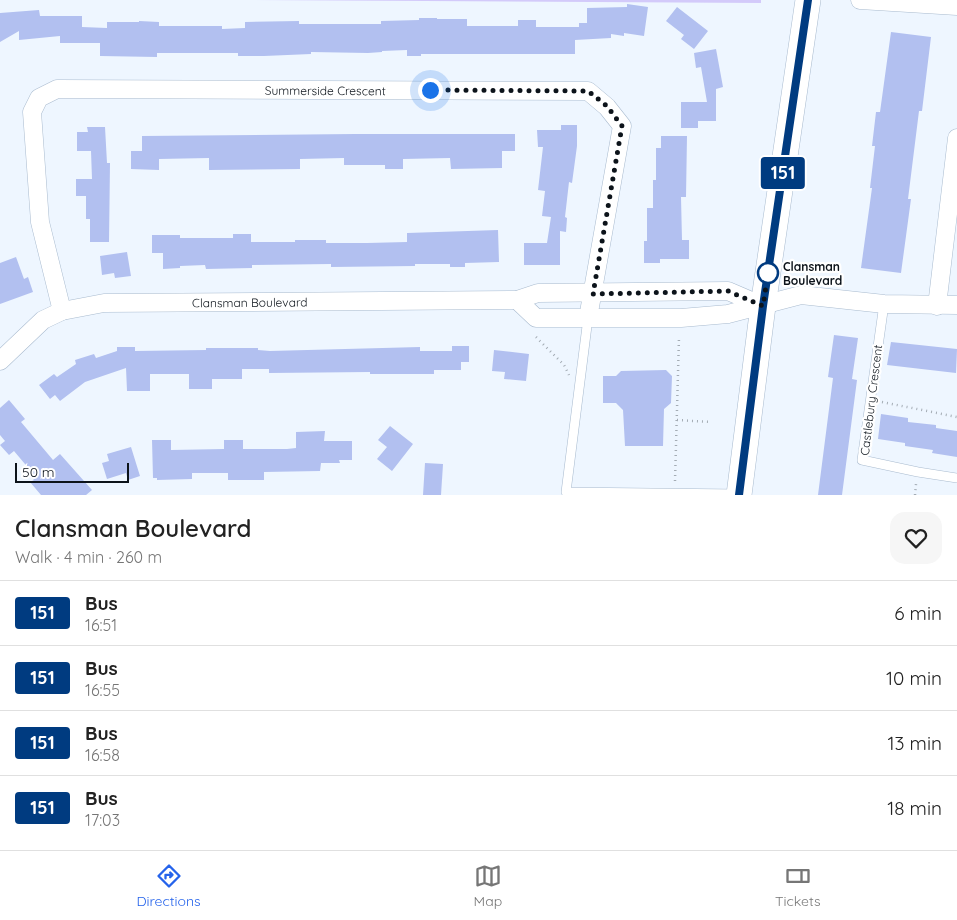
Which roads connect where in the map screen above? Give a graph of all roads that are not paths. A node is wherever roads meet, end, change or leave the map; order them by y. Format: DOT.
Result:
graph roads {
  1 [pos="808,0"];
  2 [pos="860,0"];
  3 [pos="957,6"];
  4 [pos="957,138"];
  5 [pos="593,294"];
  6 [pos="517,300"];
  7 [pos="884,304"];
  8 [pos="957,305"];
  9 [pos="763,306"];
  10 [pos="938,306"];
  11 [pos="62,311"];
  12 [pos="588,318"];
  13 [pos="0,361"];
  14 [pos="957,478"];
  15 [pos="739,494"];
  1 -- 9 [label="main road"];
  2 -- 3 [label="street"];
  4 -- 10 [label="street"];
  5 -- 6 [label="street, Clansman Boulevard"];
  5 -- 9 [label="street, Clansman Boulevard"];
  5 -- 11 [label="street, Summerside Crescent"];
  5 -- 12 [label="street, Summerside Crescent"];
  6 -- 11 [label="street, Clansman Boulevard"];
  6 -- 12 [label="street"];
  7 -- 9 [label="street"];
  7 -- 10 [label="street"];
  7 -- 14 [label="lane, Castlebury Crescent"];
  8 -- 10 [label="street"];
  9 -- 12 [label="street"];
  9 -- 15 [label="main road"];
  11 -- 13 [label="street, Clansman Boulevard"];
  12 -- 15 [label="lane"];
}
